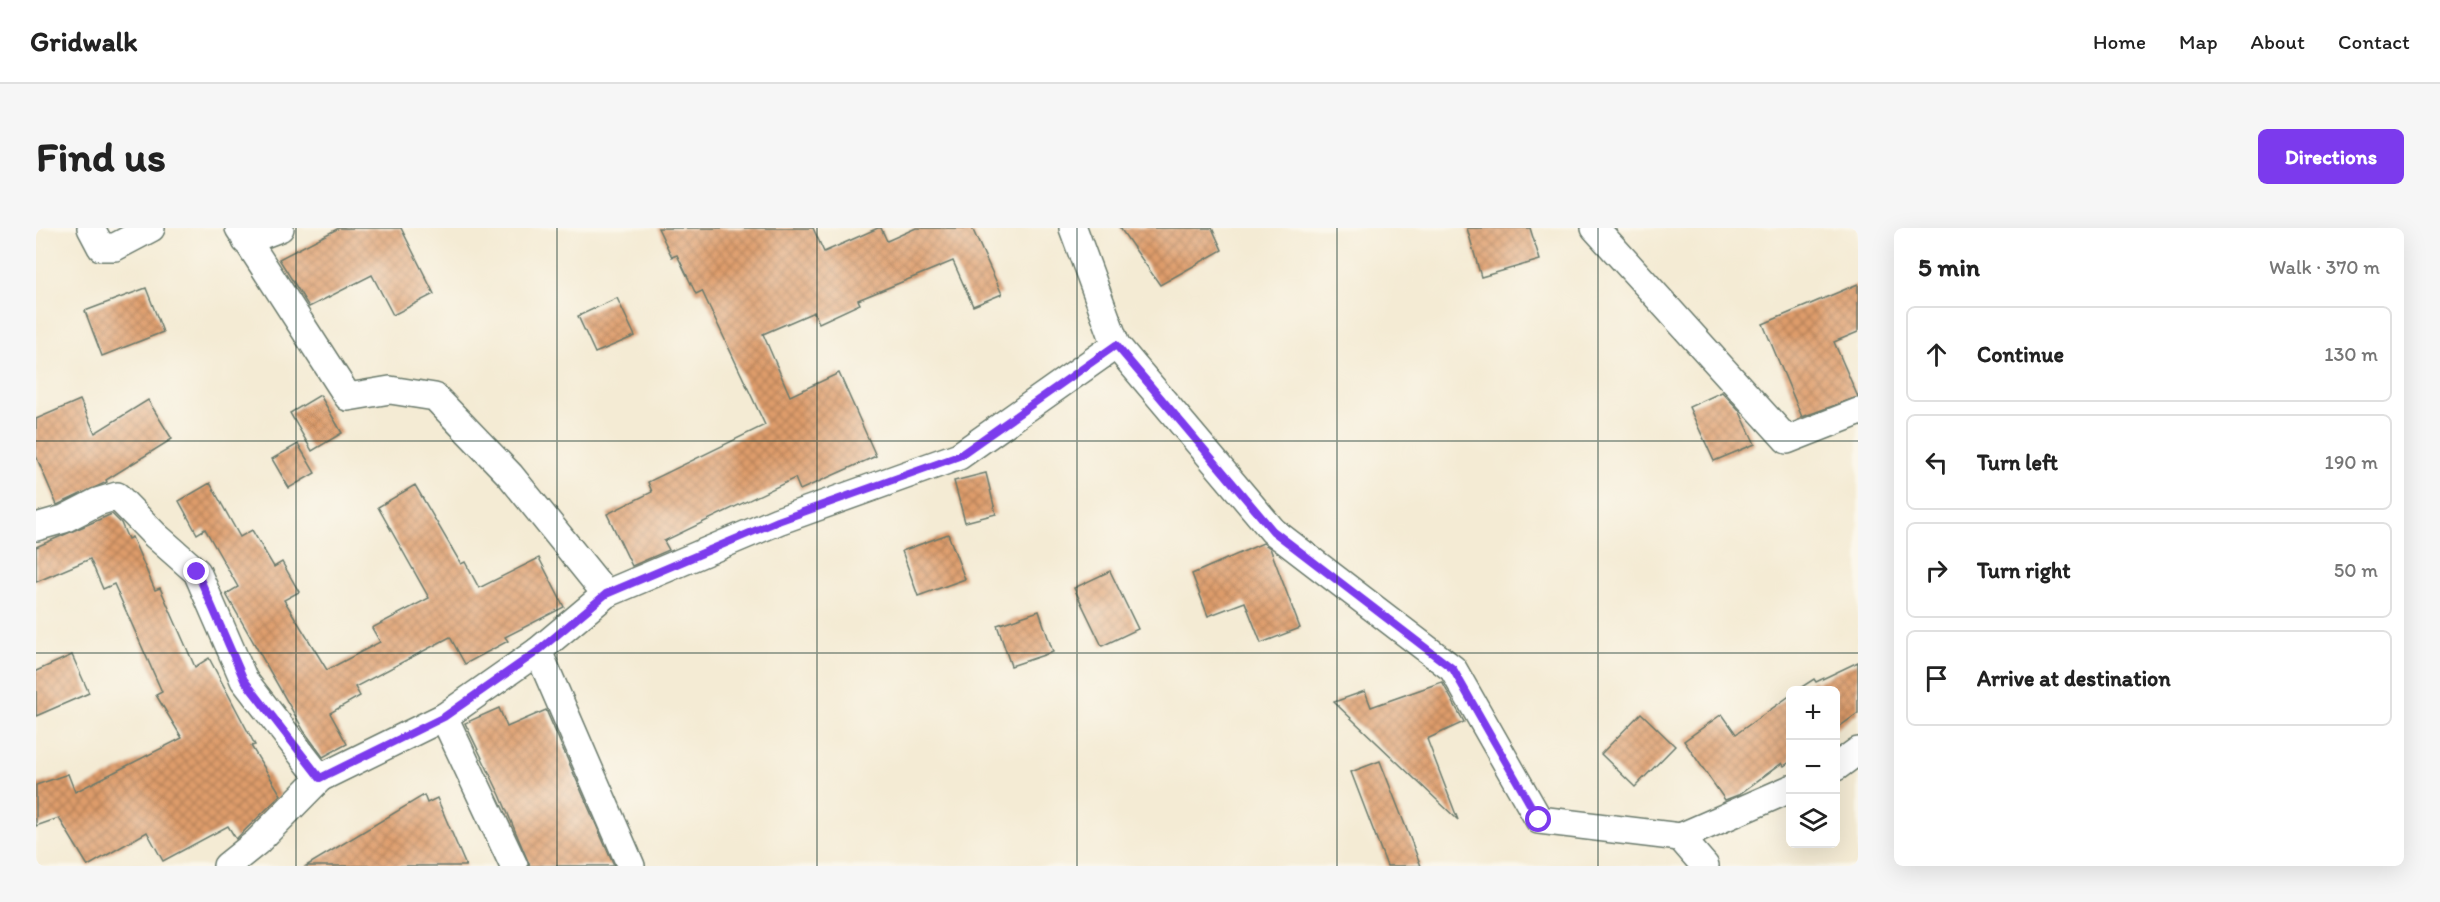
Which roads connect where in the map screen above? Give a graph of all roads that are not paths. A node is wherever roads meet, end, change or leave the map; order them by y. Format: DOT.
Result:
graph roads {
  1 [pos="91,228"];
  2 [pos="152,228"];
  3 [pos="280,228"];
  4 [pos="1073,228"];
  5 [pos="1595,228"];
  6 [pos="242,235"];
  7 [pos="1116,345"];
  8 [pos="1858,412"];
  9 [pos="36,527"];
  10 [pos="606,594"];
  11 [pos="538,651"];
  12 [pos="444,717"];
  13 [pos="1858,751"];
  14 [pos="1840,765"];
  15 [pos="320,778"];
  16 [pos="1786,791"];
  17 [pos="1680,837"];
  18 [pos="227,866"];
  19 [pos="514,866"];
  20 [pos="631,866"];
  21 [pos="1705,866"];
  1 -- 2 [label="street"];
  3 -- 6 [label="street"];
  4 -- 7 [label="street"];
  5 -- 8 [label="street"];
  6 -- 10 [label="street"];
  7 -- 10 [label="street"];
  7 -- 17 [label="street"];
  9 -- 15 [label="street"];
  10 -- 11 [label="street"];
  11 -- 12 [label="street"];
  11 -- 20 [label="street"];
  12 -- 15 [label="street"];
  12 -- 19 [label="street"];
  13 -- 14 [label="street"];
  15 -- 18 [label="street"];
  16 -- 17 [label="street"];
  17 -- 21 [label="street"];
}
